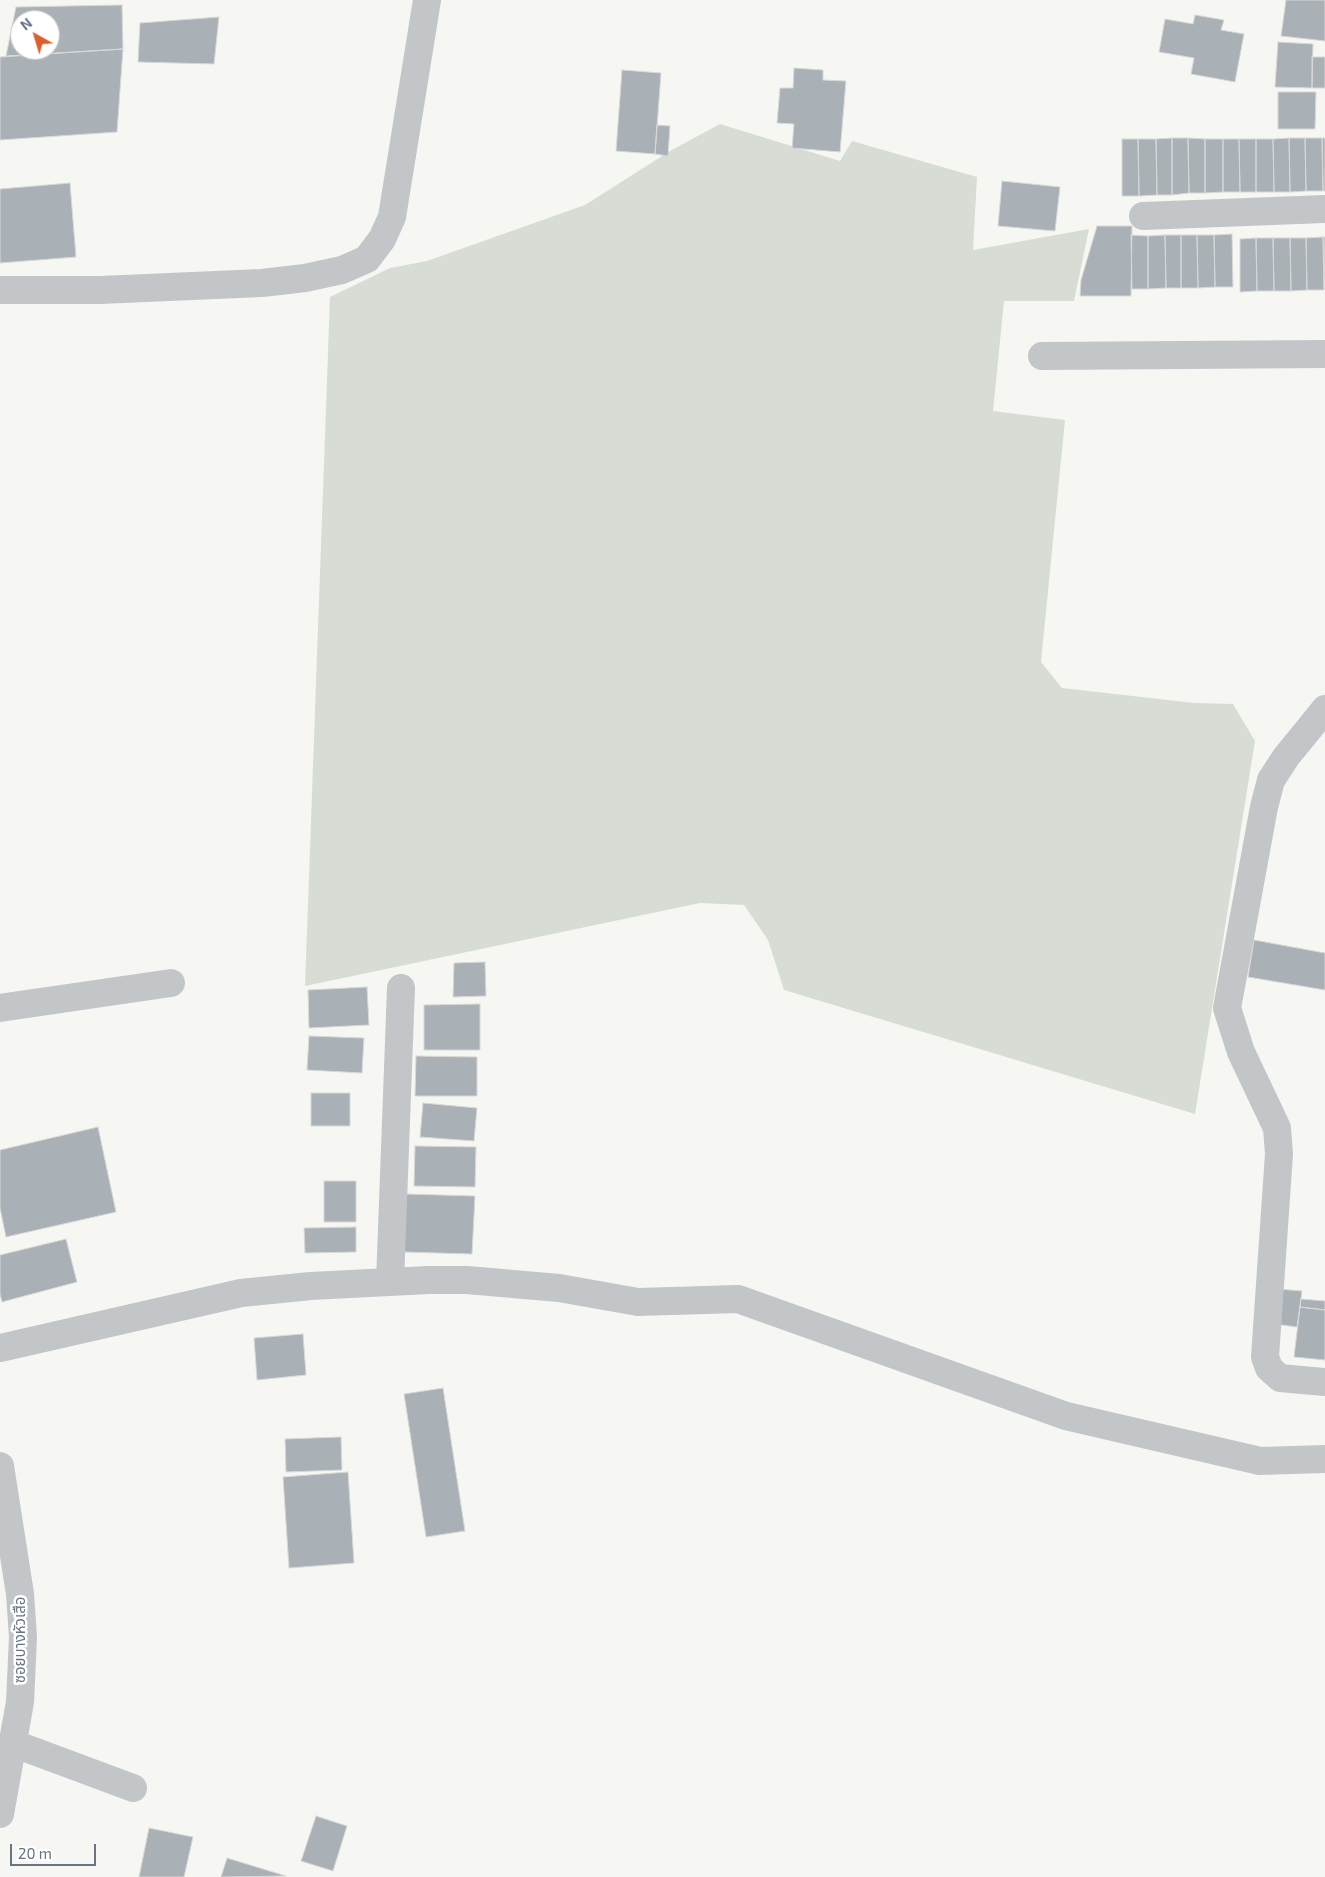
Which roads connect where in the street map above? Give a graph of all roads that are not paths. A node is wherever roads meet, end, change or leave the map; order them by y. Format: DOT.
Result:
graph roads {
  1 [pos="427,0"];
  2 [pos="1325,209"];
  3 [pos="1143,216"];
  4 [pos="0,290"];
  5 [pos="1325,354"];
  6 [pos="1042,356"];
  7 [pos="1325,709"];
  8 [pos="172,983"];
  9 [pos="401,988"];
  10 [pos="0,1008"];
  11 [pos="390,1282"];
  12 [pos="0,1348"];
  13 [pos="1325,1382"];
  14 [pos="1325,1459"];
  15 [pos="0,1466"];
  16 [pos="12,1743"];
  17 [pos="133,1788"];
  18 [pos="0,1814"];
  1 -- 4 [label="street"];
  2 -- 3 [label="street"];
  5 -- 6 [label="street"];
  7 -- 13 [label="street"];
  8 -- 10 [label="street"];
  9 -- 11 [label="street"];
  11 -- 12 [label="street"];
  11 -- 14 [label="street"];
  15 -- 16 [label="street, ซอยบางหัวเสือ"];
  16 -- 17 [label="street"];
  16 -- 18 [label="street, ซอยบางหัวเสือ"];
}
